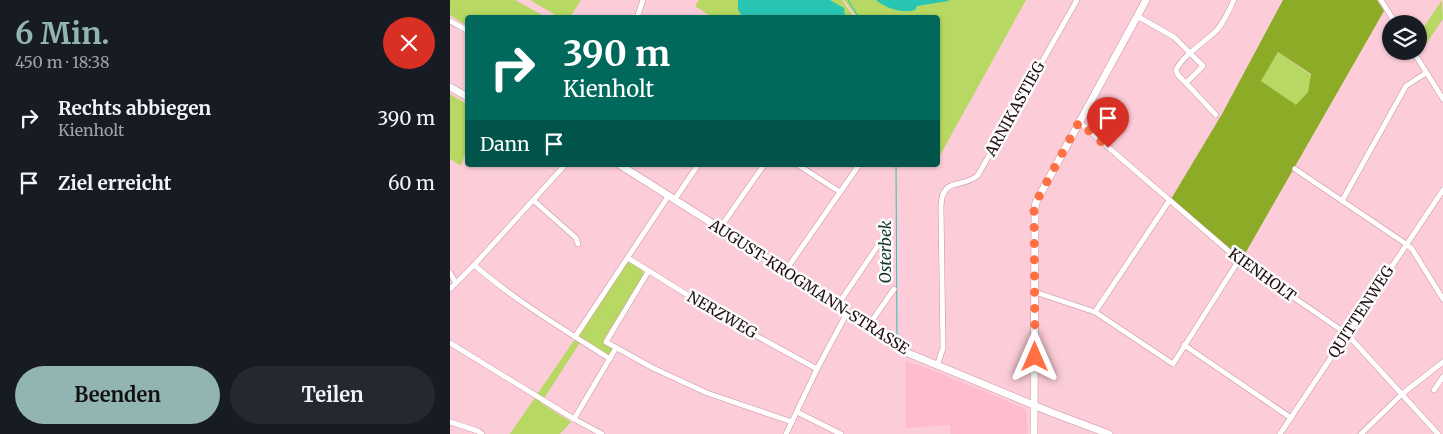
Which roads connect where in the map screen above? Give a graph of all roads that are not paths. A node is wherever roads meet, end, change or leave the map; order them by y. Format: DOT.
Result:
graph roads {
  1 [pos="643,0"];
  2 [pos="1077,0"];
  3 [pos="1146,0"];
  4 [pos="1234,0"];
  5 [pos="1381,0"];
  6 [pos="638,15"];
  7 [pos="1390,15"];
  8 [pos="1137,16"];
  9 [pos="450,21"];
  10 [pos="465,29"];
  11 [pos="1191,53"];
  12 [pos="1418,60"];
  13 [pos="1426,73"];
  14 [pos="1186,83"];
  15 [pos="450,87"];
  16 [pos="465,95"];
  17 [pos="1443,99"];
  18 [pos="1216,115"];
  19 [pos="1079,122"];
  20 [pos="563,167"];
  21 [pos="629,167"];
  22 [pos="696,167"];
  23 [pos="763,167"];
  24 [pos="801,167"];
  25 [pos="858,167"];
  26 [pos="1295,169"];
  27 [pos="1443,190"];
  28 [pos="840,192"];
  29 [pos="672,197"];
  30 [pos="532,200"];
  31 [pos="1169,201"];
  32 [pos="1342,201"];
  33 [pos="720,228"];
  34 [pos="886,239"];
  35 [pos="579,240"];
  36 [pos="1406,244"];
  37 [pos="628,258"];
  38 [pos="1239,260"];
  39 [pos="474,265"];
  40 [pos="786,270"];
  41 [pos="648,272"];
  42 [pos="450,273"];
  43 [pos="456,283"];
  44 [pos="450,289"];
  45 [pos="894,289"];
  46 [pos="1035,292"];
  47 [pos="1443,299"];
  48 [pos="837,306"];
  49 [pos="1096,312"];
  50 [pos="847,313"];
  51 [pos="868,328"];
  52 [pos="1347,334"];
  53 [pos="575,337"];
  54 [pos="450,344"];
  55 [pos="1184,345"];
  56 [pos="616,348"];
  57 [pos="610,359"];
  58 [pos="1442,364"];
  59 [pos="937,366"];
  60 [pos="817,369"];
  61 [pos="1443,377"];
  62 [pos="1434,390"];
  63 [pos="1402,394"];
  64 [pos="1034,406"];
  65 [pos="797,412"];
  66 [pos="1291,418"];
  67 [pos="574,419"];
  68 [pos="450,422"];
  69 [pos="792,422"];
  70 [pos="482,434"];
  71 [pos="602,434"];
  72 [pos="786,434"];
  73 [pos="841,434"];
  74 [pos="1034,434"];
  75 [pos="1109,434"];
  76 [pos="1280,434"];
  77 [pos="1361,434"];
  78 [pos="1438,434"];
  1 -- 6 [label="street"];
  2 -- 59 [label="street, ARNIKASTIEG"];
  3 -- 8 [label="main road"];
  4 -- 11 [label="street"];
  5 -- 7 [label="street"];
  8 -- 11 [label="street"];
  8 -- 19 [label="main road"];
  9 -- 10 [label="street"];
  11 -- 14 [label="street"];
  11 -- 14 [label="street"];
  12 -- 13 [label="street"];
  13 -- 17 [label="street"];
  13 -- 32 [label="street"];
  14 -- 18 [label="street"];
  15 -- 16 [label="main road"];
  19 -- 31 [label="street, KIENHOLT"];
  19 -- 46 [label="main road"];
  20 -- 30 [label="street"];
  21 -- 29 [label="main road, AUGUST-KROGMANN-STRASSE"];
  22 -- 29 [label="street"];
  23 -- 33 [label="street"];
  24 -- 28 [label="street"];
  25 -- 28 [label="street"];
  26 -- 32 [label="street"];
  27 -- 36 [label="street, QUITTENWEG"];
  28 -- 40 [label="street"];
  29 -- 33 [label="main road, AUGUST-KROGMANN-STRASSE"];
  29 -- 37 [label="street"];
  30 -- 35 [label="street"];
  30 -- 39 [label="street"];
  31 -- 38 [label="street, KIENHOLT"];
  31 -- 49 [label="street"];
  32 -- 36 [label="street"];
  33 -- 40 [label="main road, AUGUST-KROGMANN-STRASSE"];
  34 -- 48 [label="street"];
  36 -- 47 [label="street"];
  36 -- 52 [label="street, QUITTENWEG"];
  37 -- 41 [label="street, NERZWEG"];
  37 -- 53 [label="street"];
  38 -- 52 [label="street, KIENHOLT"];
  38 -- 55 [label="street"];
  39 -- 43 [label="street"];
  39 -- 53 [label="street"];
  40 -- 48 [label="main road, AUGUST-KROGMANN-STRASSE"];
  41 -- 56 [label="street"];
  41 -- 60 [label="street, NERZWEG"];
  42 -- 43 [label="street"];
  43 -- 44 [label="street"];
  45 -- 51 [label="street"];
  46 -- 49 [label="street"];
  46 -- 64 [label="main road"];
  48 -- 50 [label="main road, AUGUST-KROGMANN-STRASSE"];
  49 -- 55 [label="street"];
  50 -- 51 [label="main road, AUGUST-KROGMANN-STRASSE"];
  50 -- 60 [label="street"];
  51 -- 59 [label="main road, AUGUST-KROGMANN-STRASSE"];
  52 -- 63 [label="street, KIENHOLT"];
  52 -- 66 [label="street, QUITTENWEG"];
  53 -- 57 [label="street"];
  54 -- 67 [label="street"];
  55 -- 66 [label="street"];
  56 -- 57 [label="street"];
  56 -- 69 [label="street"];
  57 -- 67 [label="street"];
  58 -- 63 [label="street"];
  59 -- 64 [label="main road, AUGUST-KROGMANN-STRASSE"];
  60 -- 65 [label="street"];
  61 -- 62 [label="street"];
  63 -- 77 [label="street"];
  63 -- 78 [label="street, KIENHOLT"];
  64 -- 74 [label="main road"];
  64 -- 75 [label="main road, AUGUST-KROGMANN-STRASSE"];
  65 -- 69 [label="street"];
  65 -- 73 [label="street"];
  66 -- 76 [label="street, QUITTENWEG"];
  67 -- 71 [label="street"];
  68 -- 70 [label="street"];
  69 -- 72 [label="street"];
}
